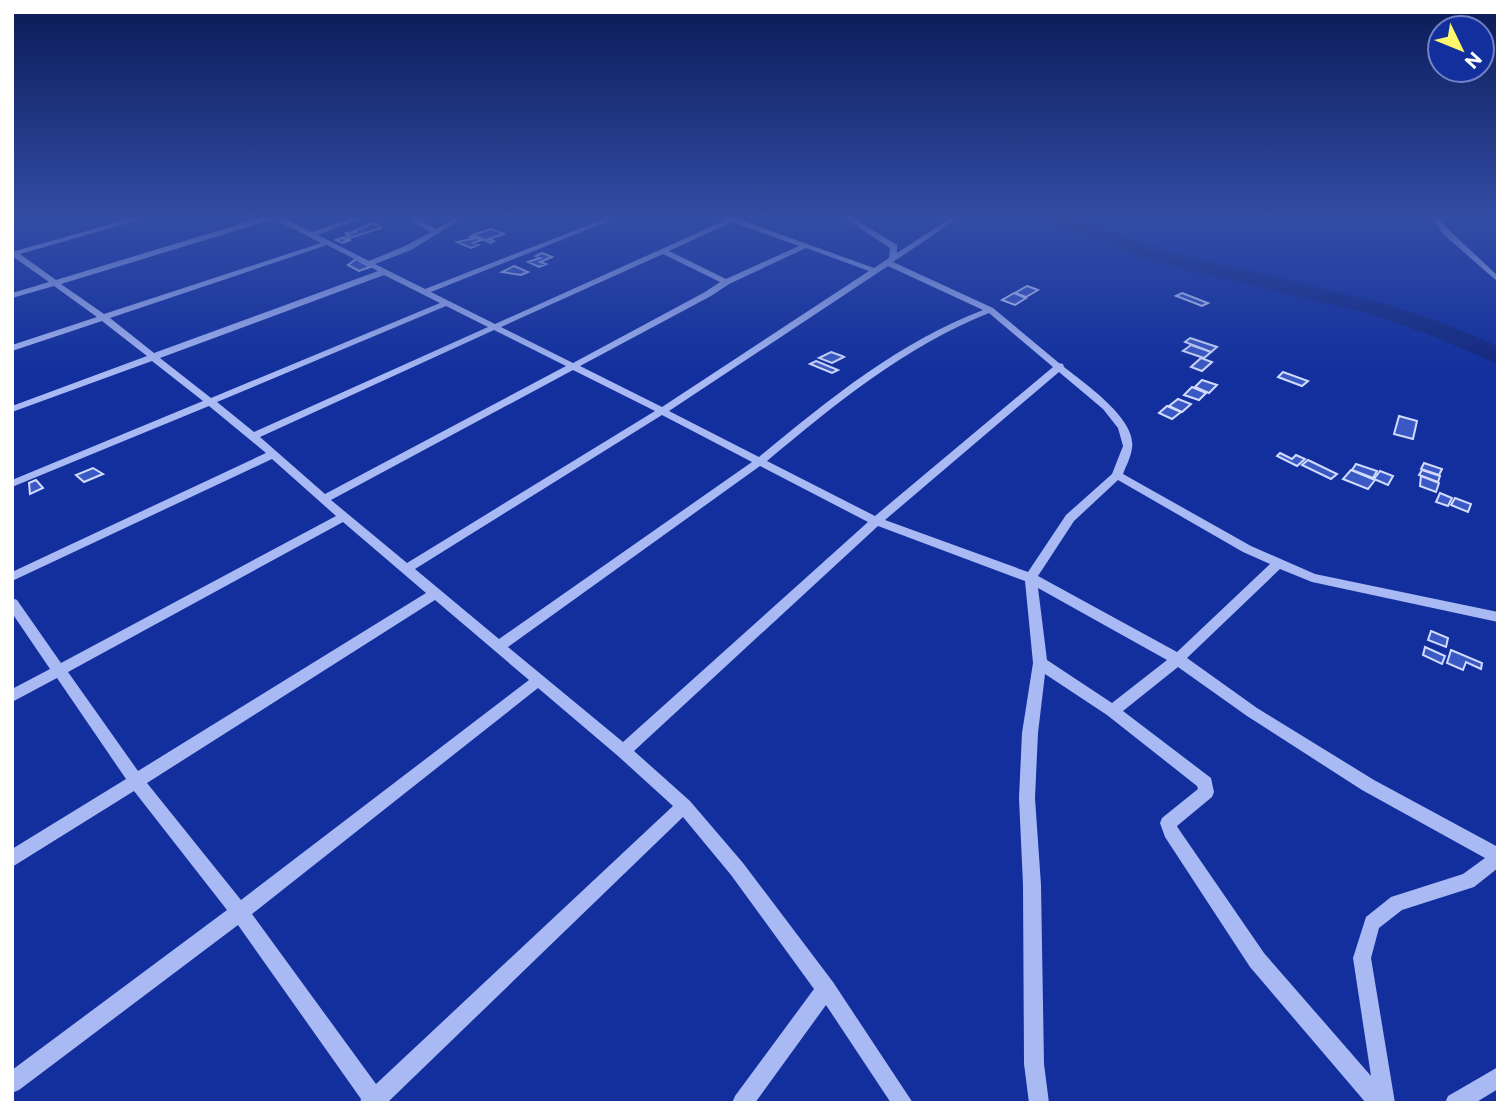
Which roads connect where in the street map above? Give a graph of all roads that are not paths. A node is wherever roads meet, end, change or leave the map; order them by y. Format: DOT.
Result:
graph roads {
  1 [pos="34,269"];
  2 [pos="102,269"];
  3 [pos="250,269"];
  4 [pos="378,269"];
  5 [pos="483,269"];
  6 [pos="622,269"];
  7 [pos="700,269"];
  8 [pos="754,269"];
  9 [pos="877,269"];
  10 [pos="896,269"];
  11 [pos="384,272"];
  12 [pos="726,282"];
  13 [pos="53,284"];
  14 [pos="424,292"];
  15 [pos="12,296"];
  16 [pos="446,303"];
  17 [pos="990,310"];
  18 [pos="104,318"];
  19 [pos="493,326"];
  20 [pos="12,348"];
  21 [pos="153,358"];
  22 [pos="572,366"];
  23 [pos="1060,366"];
  24 [pos="209,402"];
  25 [pos="12,409"];
  26 [pos="662,411"];
  27 [pos="253,436"];
  28 [pos="273,454"];
  29 [pos="760,461"];
  30 [pos="1117,475"];
  31 [pos="12,484"];
  32 [pos="324,499"];
  33 [pos="344,517"];
  34 [pos="876,521"];
  35 [pos="1278,564"];
  36 [pos="406,569"];
  37 [pos="12,577"];
  38 [pos="1031,578"];
  39 [pos="436,593"];
  40 [pos="12,603"];
  41 [pos="1498,617"];
  42 [pos="498,647"];
  43 [pos="1178,659"];
  44 [pos="1040,663"];
  45 [pos="59,671"];
  46 [pos="539,680"];
  47 [pos="12,696"];
  48 [pos="1112,711"];
  49 [pos="623,751"];
  50 [pos="137,782"];
  51 [pos="684,806"];
  52 [pos="1498,856"];
  53 [pos="12,859"];
  54 [pos="240,912"];
  55 [pos="826,989"];
  56 [pos="1498,1077"];
  57 [pos="12,1083"];
  58 [pos="374,1101"];
  59 [pos="741,1103"];
  60 [pos="903,1103"];
  61 [pos="1039,1103"];
  62 [pos="1380,1103"];
  63 [pos="1385,1103"];
  64 [pos="1455,1103"];
  1 -- 13 [label="street"];
  2 -- 13 [label="street"];
  3 -- 18 [label="street"];
  4 -- 11 [label="street"];
  5 -- 14 [label="street"];
  6 -- 19 [label="street"];
  7 -- 12 [label="street"];
  8 -- 12 [label="street"];
  9 -- 26 [label="street"];
  10 -- 17 [label="street"];
  11 -- 14 [label="street"];
  11 -- 21 [label="street"];
  12 -- 22 [label="street"];
  13 -- 15 [label="street"];
  13 -- 18 [label="street"];
  14 -- 16 [label="street"];
  16 -- 19 [label="street"];
  16 -- 24 [label="street"];
  17 -- 23 [label="street"];
  17 -- 29 [label="street"];
  18 -- 20 [label="street"];
  18 -- 21 [label="street"];
  19 -- 22 [label="street"];
  19 -- 27 [label="street"];
  21 -- 24 [label="street"];
  21 -- 25 [label="street"];
  22 -- 26 [label="street"];
  22 -- 32 [label="street"];
  23 -- 30 [label="street"];
  23 -- 34 [label="street"];
  24 -- 27 [label="street"];
  24 -- 31 [label="street"];
  26 -- 29 [label="street"];
  26 -- 36 [label="street"];
  27 -- 28 [label="street"];
  28 -- 32 [label="street"];
  28 -- 37 [label="street"];
  29 -- 34 [label="street"];
  29 -- 42 [label="street"];
  30 -- 35 [label="street"];
  30 -- 38 [label="street"];
  32 -- 33 [label="street"];
  33 -- 36 [label="street"];
  33 -- 45 [label="street"];
  34 -- 38 [label="street"];
  34 -- 49 [label="street"];
  35 -- 41 [label="street"];
  35 -- 43 [label="street"];
  36 -- 39 [label="street"];
  38 -- 43 [label="street"];
  38 -- 44 [label="street"];
  39 -- 42 [label="street"];
  39 -- 50 [label="street"];
  40 -- 45 [label="street"];
  42 -- 46 [label="street"];
  43 -- 48 [label="street"];
  43 -- 52 [label="street"];
  44 -- 48 [label="street"];
  44 -- 61 [label="street"];
  45 -- 47 [label="street"];
  45 -- 50 [label="street"];
  46 -- 49 [label="street"];
  46 -- 54 [label="street"];
  48 -- 62 [label="street"];
  49 -- 51 [label="street"];
  50 -- 53 [label="street"];
  50 -- 54 [label="street"];
  51 -- 55 [label="street"];
  51 -- 58 [label="street"];
  52 -- 63 [label="street"];
  54 -- 57 [label="street"];
  54 -- 58 [label="street"];
  55 -- 59 [label="street"];
  55 -- 60 [label="street"];
  56 -- 64 [label="street"];
}
